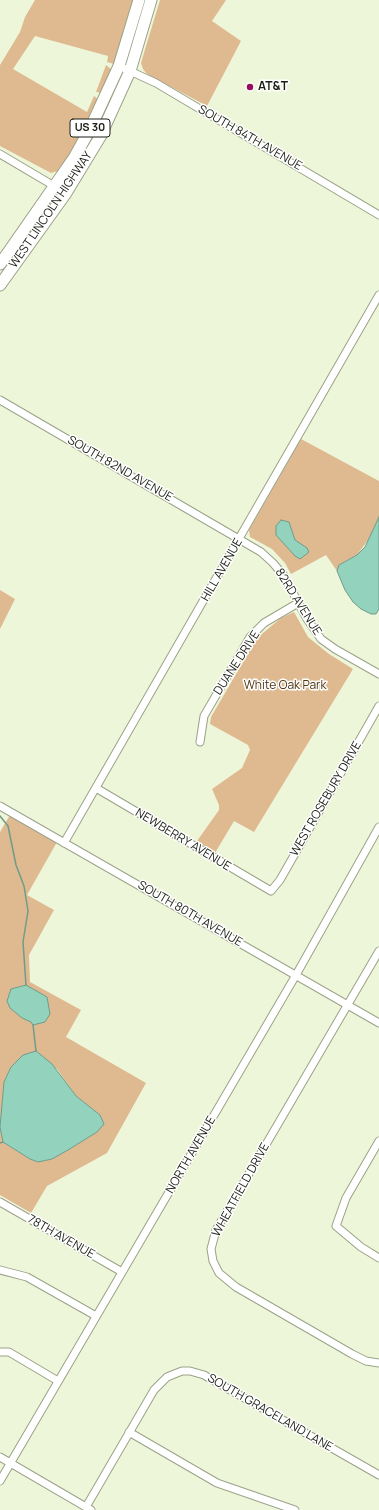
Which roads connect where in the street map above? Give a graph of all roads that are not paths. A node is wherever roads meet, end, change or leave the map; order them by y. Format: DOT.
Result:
graph roads {
  1 [pos="139,0"];
  2 [pos="151,0"];
  3 [pos="119,66"];
  4 [pos="130,71"];
  5 [pos="0,154"];
  6 [pos="55,186"];
  7 [pos="66,192"];
  8 [pos="379,215"];
  9 [pos="0,264"];
  10 [pos="0,285"];
  11 [pos="379,295"];
  12 [pos="0,400"];
  13 [pos="240,539"];
  14 [pos="298,603"];
  15 [pos="379,674"];
  16 [pos="379,706"];
  17 [pos="200,742"];
  18 [pos="96,788"];
  19 [pos="0,806"];
  20 [pos="379,827"];
  21 [pos="64,843"];
  22 [pos="271,891"];
  23 [pos="379,951"];
  24 [pos="296,975"];
  25 [pos="348,1005"];
  26 [pos="379,1023"];
  27 [pos="379,1141"];
  28 [pos="0,1202"];
  29 [pos="379,1258"];
  30 [pos="0,1270"];
  31 [pos="122,1272"];
  32 [pos="96,1316"];
  33 [pos="0,1352"];
  34 [pos="379,1363"];
  35 [pos="58,1381"];
  36 [pos="130,1432"];
  37 [pos="0,1457"];
  38 [pos="10,1463"];
  39 [pos="379,1475"];
  40 [pos="0,1481"];
  41 [pos="89,1509"];
  42 [pos="295,1510"];
  1 -- 3 [label="main road, WEST LINCOLN HIGHWAY / US 30"];
  2 -- 4 [label="main road, WEST LINCOLN HIGHWAY / US 30"];
  3 -- 4 [label="street, SOUTH 84TH AVENUE"];
  3 -- 6 [label="main road, WEST LINCOLN HIGHWAY / US 30"];
  4 -- 7 [label="main road, WEST LINCOLN HIGHWAY / US 30"];
  4 -- 8 [label="street, SOUTH 84TH AVENUE"];
  5 -- 6 [label="street"];
  6 -- 7 [label="street"];
  6 -- 9 [label="main road, WEST LINCOLN HIGHWAY / US 30"];
  7 -- 10 [label="main road, WEST LINCOLN HIGHWAY / US 30"];
  11 -- 13 [label="street, HILL AVENUE"];
  12 -- 13 [label="street, SOUTH 82ND AVENUE"];
  13 -- 14 [label="street, 82RD AVENUE"];
  13 -- 18 [label="street, HILL AVENUE"];
  14 -- 15 [label="street, 82RD AVENUE"];
  14 -- 17 [label="street, DUANE DRIVE"];
  16 -- 22 [label="street, WEST ROSEBURY DRIVE"];
  18 -- 21 [label="street, HILL AVENUE"];
  18 -- 22 [label="street, NEWBERRY AVENUE"];
  19 -- 21 [label="street, SOUTH 80TH AVENUE"];
  20 -- 24 [label="street, NORTH AVENUE"];
  21 -- 24 [label="street, SOUTH 80TH AVENUE"];
  23 -- 25 [label="street, WHEATFIELD DRIVE"];
  24 -- 25 [label="street, SOUTH 80TH AVENUE"];
  24 -- 31 [label="street, NORTH AVENUE"];
  25 -- 26 [label="street, SOUTH 80TH AVENUE"];
  25 -- 34 [label="street, WHEATFIELD DRIVE"];
  27 -- 29 [label="street"];
  28 -- 31 [label="street, 78TH AVENUE"];
  30 -- 32 [label="street"];
  31 -- 32 [label="street, NORTH AVENUE"];
  32 -- 35 [label="street, NORTH AVENUE"];
  33 -- 35 [label="street"];
  35 -- 38 [label="street, NORTH AVENUE"];
  36 -- 39 [label="street, SOUTH GRACELAND LANE"];
  36 -- 41 [label="street, SOUTH GRACELAND LANE"];
  36 -- 42 [label="street"];
  37 -- 38 [label="street"];
  38 -- 40 [label="street, NORTH AVENUE"];
  38 -- 41 [label="street"];
}
